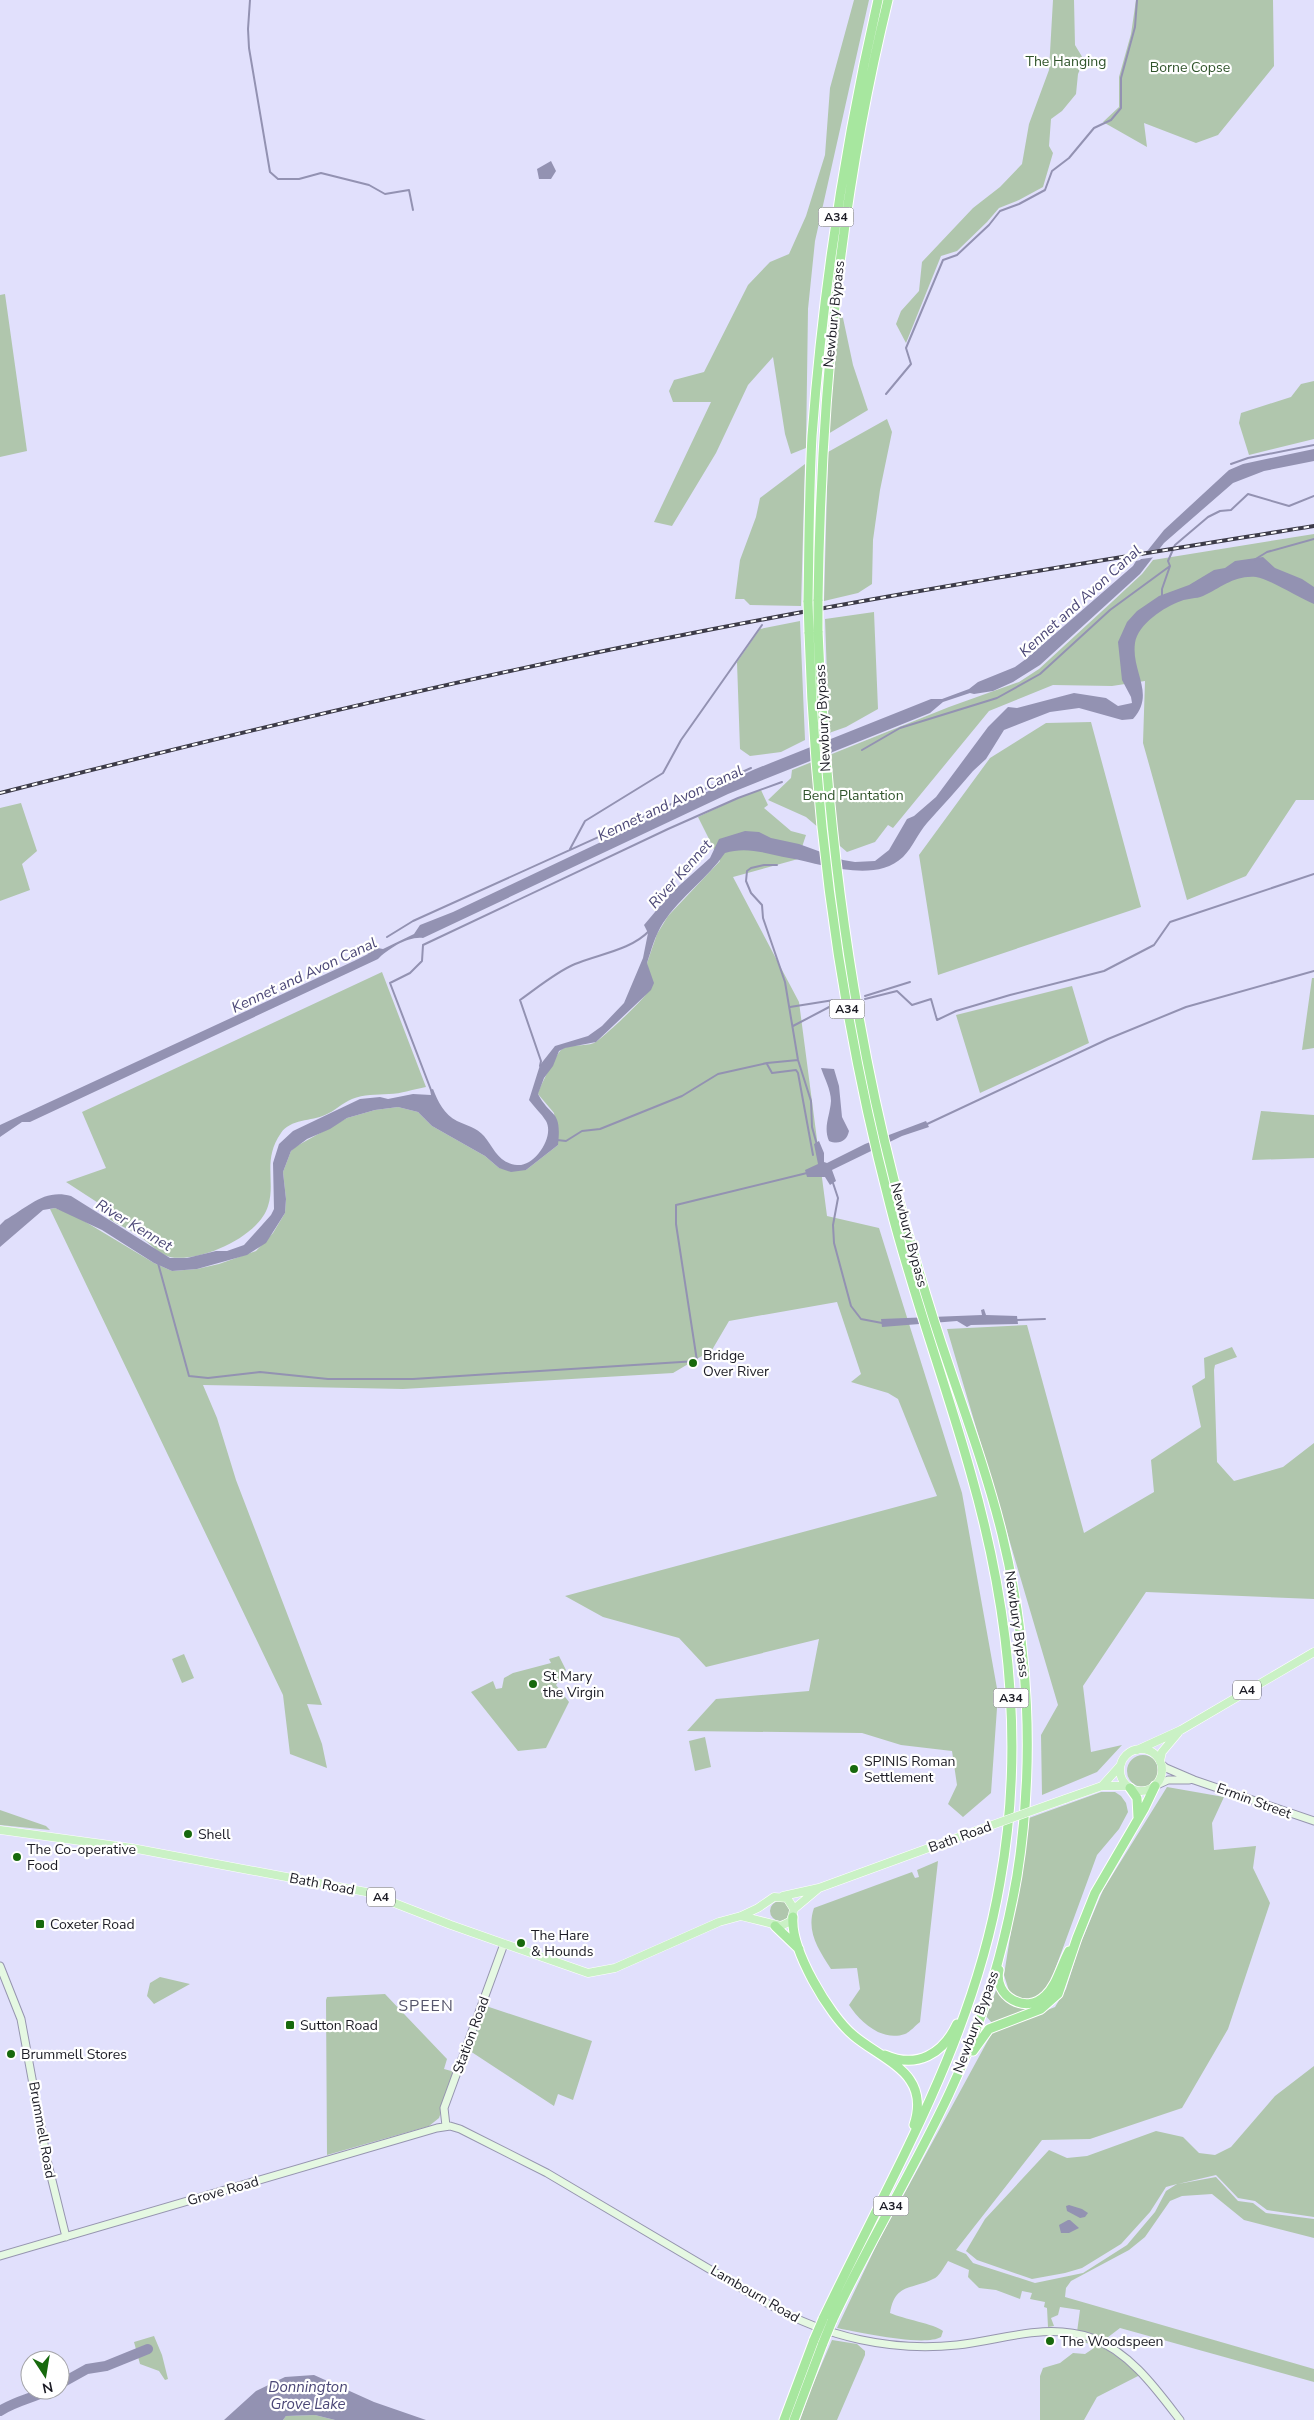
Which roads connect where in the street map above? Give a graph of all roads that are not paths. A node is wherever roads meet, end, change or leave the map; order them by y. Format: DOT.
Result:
graph roads {
  1 [pos="878,0"];
  2 [pos="888,0"];
  3 [pos="813,632"];
  4 [pos="1314,1652"];
  5 [pos="1181,1730"];
  6 [pos="1137,1750"];
  7 [pos="1161,1762"];
  8 [pos="1121,1764"];
  9 [pos="1194,1780"];
  10 [pos="1156,1785"];
  11 [pos="1102,1786"];
  12 [pos="1129,1787"];
  13 [pos="1138,1818"];
  14 [pos="1314,1821"];
  15 [pos="0,1830"];
  16 [pos="819,1888"];
  17 [pos="783,1896"];
  18 [pos="766,1902"];
  19 [pos="794,1913"];
  20 [pos="741,1916"];
  21 [pos="773,1925"];
  22 [pos="1077,1938"];
  23 [pos="1003,1940"];
  24 [pos="504,1944"];
  25 [pos="799,1949"];
  26 [pos="0,1966"];
  27 [pos="978,1978"];
  28 [pos="871,2049"];
  29 [pos="951,2091"];
  30 [pos="446,2126"];
  31 [pos="904,2154"];
  32 [pos="66,2237"];
  33 [pos="0,2256"];
  34 [pos="818,2341"];
  35 [pos="784,2420"];
  36 [pos="794,2420"];
  37 [pos="1180,2420"];
  1 -- 3 [label="highway, Newbury Bypass / A34, bridge"];
  2 -- 3 [label="highway, Newbury Bypass / A34, bridge"];
  3 -- 23 [label="highway, Newbury Bypass / A34"];
  3 -- 27 [label="highway, Newbury Bypass / A34"];
  4 -- 5 [label="main road, A4"];
  5 -- 6 [label="main road, A4"];
  5 -- 7 [label="main road, A4"];
  6 -- 7 [label="main road"];
  6 -- 8 [label="main road"];
  7 -- 9 [label="street, Ermin Street"];
  7 -- 10 [label="main road"];
  8 -- 11 [label="main road, Bath Road"];
  8 -- 12 [label="main road"];
  9 -- 10 [label="street, Ermin Street"];
  9 -- 14 [label="street, Ermin Street"];
  10 -- 12 [label="main road"];
  10 -- 13 [label="highway"];
  11 -- 12 [label="main road, Bath Road"];
  11 -- 16 [label="main road, Bath Road, bridge"];
  12 -- 13 [label="highway"];
  13 -- 22 [label="highway"];
  15 -- 24 [label="main road, Bath Road / A4"];
  16 -- 17 [label="main road, Bath Road"];
  16 -- 19 [label="main road, Bath Road"];
  17 -- 18 [label="main road"];
  17 -- 19 [label="main road"];
  18 -- 20 [label="main road, Bath Road / A4"];
  18 -- 21 [label="main road"];
  19 -- 21 [label="main road"];
  19 -- 25 [label="highway"];
  20 -- 21 [label="main road"];
  20 -- 24 [label="main road, Bath Road / A4"];
  21 -- 25 [label="highway"];
  22 -- 23 [label="highway"];
  22 -- 29 [label="highway"];
  23 -- 29 [label="highway, Newbury Bypass / A34"];
  24 -- 30 [label="street, Station Road"];
  25 -- 28 [label="highway"];
  26 -- 32 [label="street, Brummell Road"];
  27 -- 28 [label="highway"];
  27 -- 31 [label="highway, Newbury Bypass / A34"];
  28 -- 31 [label="highway"];
  29 -- 34 [label="highway, Newbury Bypass / A34, bridge"];
  30 -- 32 [label="street, Grove Road"];
  30 -- 37 [label="street, Lambourn Road"];
  31 -- 34 [label="highway, Newbury Bypass / A34, bridge"];
  32 -- 33 [label="street, Grove Road"];
  34 -- 35 [label="highway, Newbury Bypass / A34"];
  34 -- 36 [label="highway, Newbury Bypass / A34"];
}
